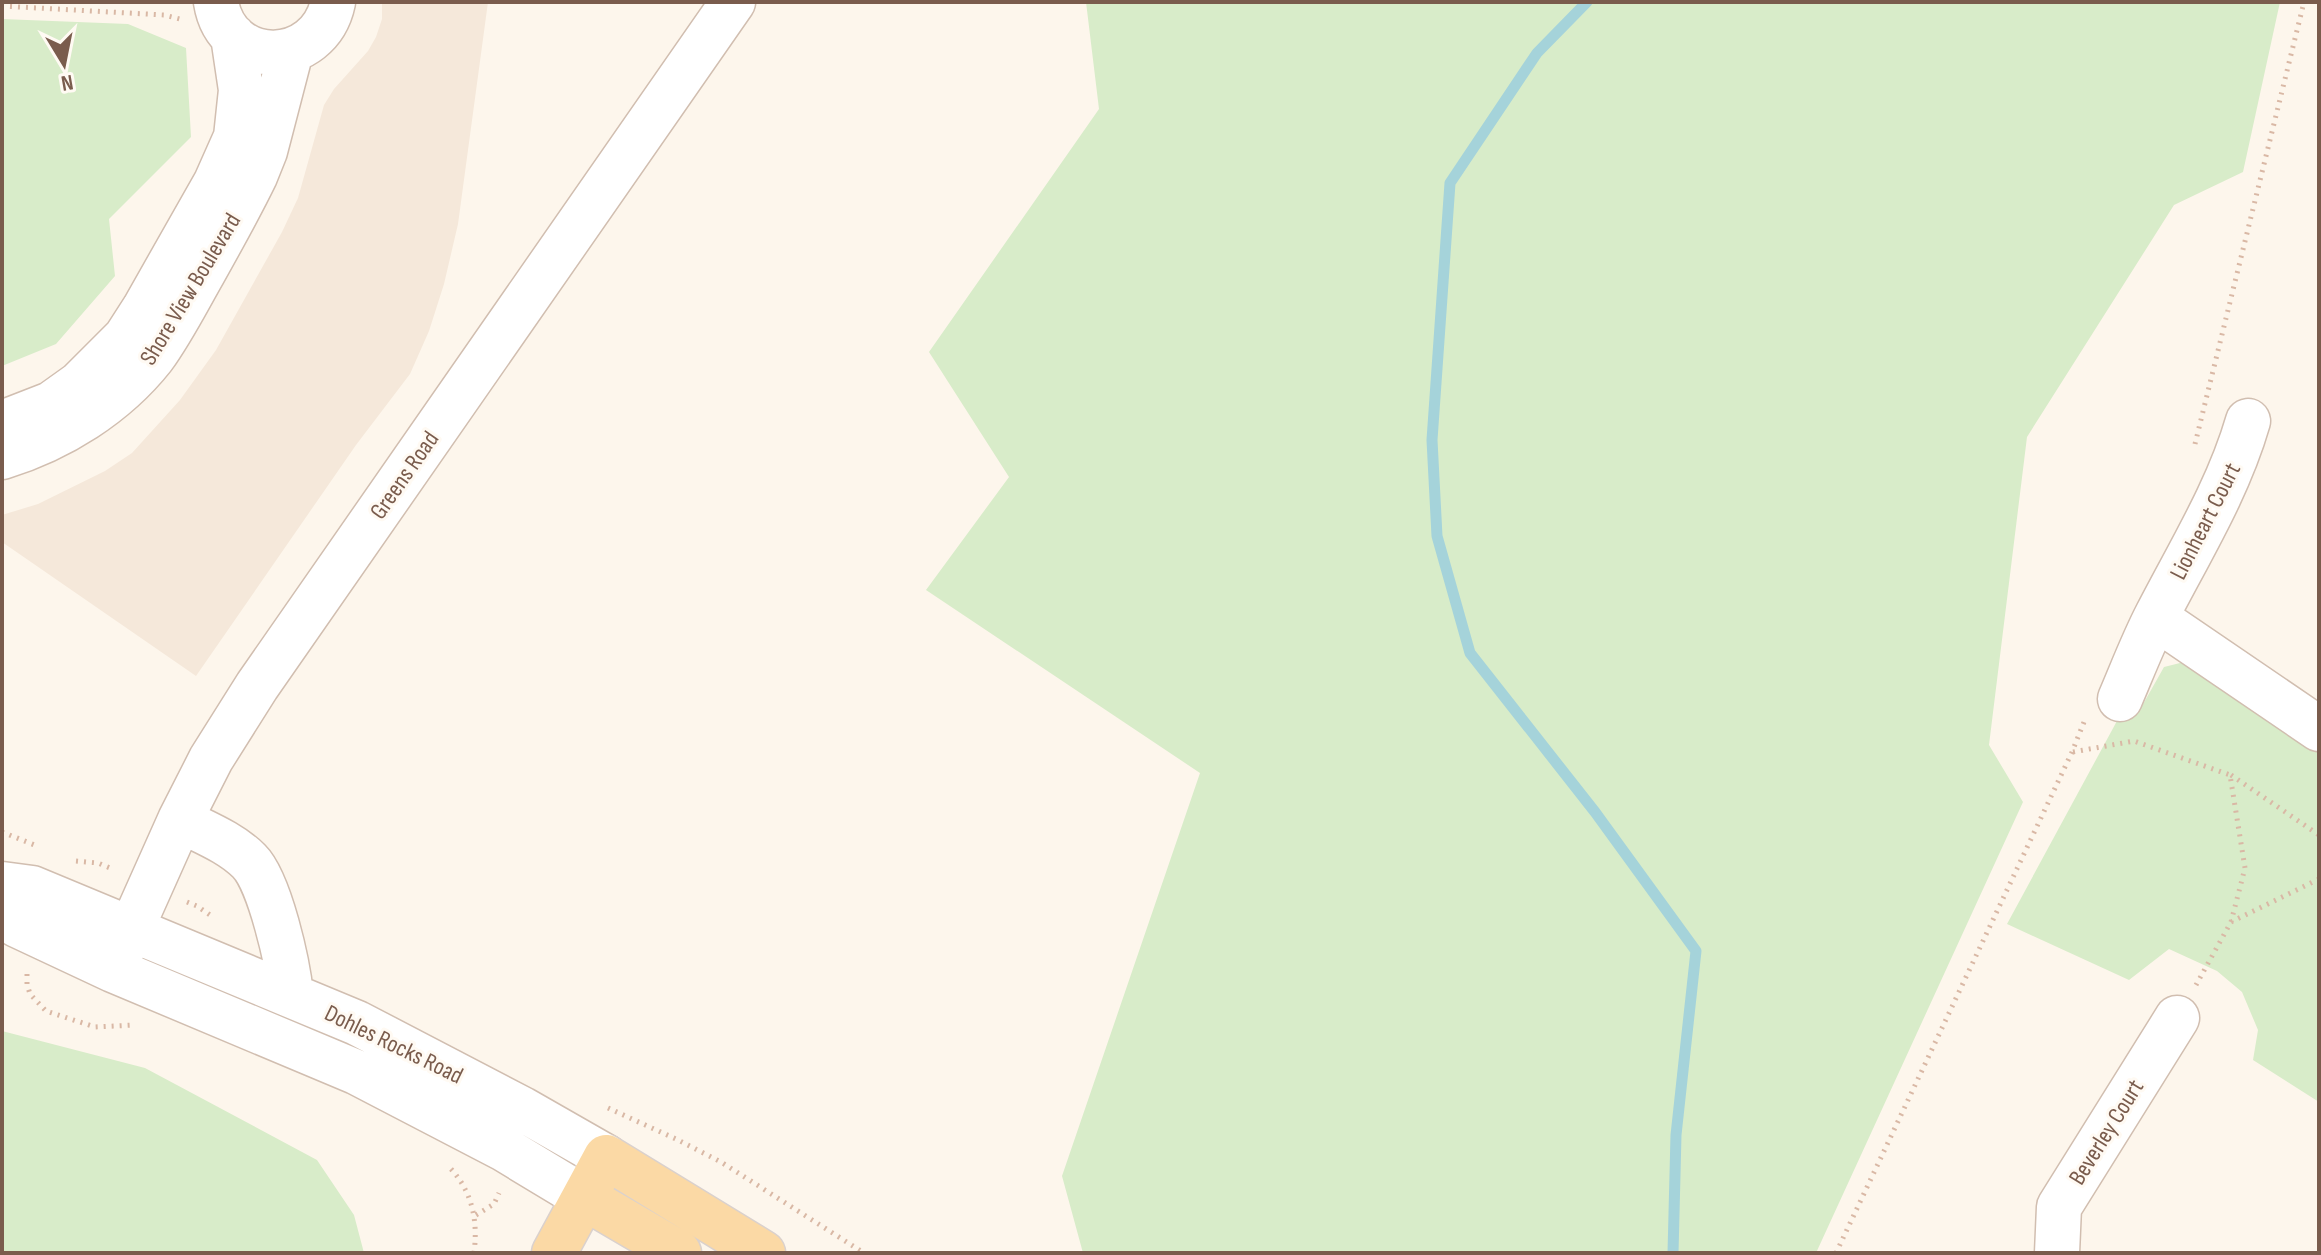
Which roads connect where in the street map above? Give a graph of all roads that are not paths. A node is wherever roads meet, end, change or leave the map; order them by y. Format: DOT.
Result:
graph roads {
  1 [pos="333,2"];
  2 [pos="733,2"];
  3 [pos="213,21"];
  4 [pos="291,51"];
  5 [pos="2248,421"];
  6 [pos="2,423"];
  7 [pos="2,457"];
  8 [pos="2156,618"];
  9 [pos="2120,699"];
  10 [pos="2319,729"];
  11 [pos="180,820"];
  12 [pos="2,884"];
  13 [pos="2,912"];
  14 [pos="132,930"];
  15 [pos="113,970"];
  16 [pos="291,995"];
  17 [pos="2177,1018"];
  18 [pos="606,1157"];
  19 [pos="585,1198"];
  20 [pos="554,1253"];
  21 [pos="679,1253"];
  22 [pos="763,1253"];
  23 [pos="2057,1253"];
  1 -- 4 [label="street"];
  2 -- 11 [label="street, Greens Road"];
  3 -- 4 [label="street"];
  3 -- 6 [label="street, Shore View Boulevard"];
  4 -- 7 [label="street, Shore View Boulevard"];
  5 -- 8 [label="street, Lionheart Court"];
  8 -- 9 [label="street, Lionheart Court"];
  8 -- 10 [label="street"];
  11 -- 14 [label="street, Greens Road"];
  11 -- 16 [label="street"];
  12 -- 14 [label="street, Dohles Rocks Road"];
  13 -- 15 [label="street, Dohles Rocks Road"];
  14 -- 15 [label="street, Greens Road"];
  14 -- 16 [label="street, Dohles Rocks Road"];
  15 -- 19 [label="street, Dohles Rocks Road"];
  16 -- 18 [label="street, Dohles Rocks Road"];
  17 -- 23 [label="street, Beverley Court"];
  18 -- 19 [label="main road"];
  18 -- 22 [label="main road, Dohles Rocks Road"];
  19 -- 20 [label="main road"];
  19 -- 21 [label="main road, Dohles Rocks Road"];
}
